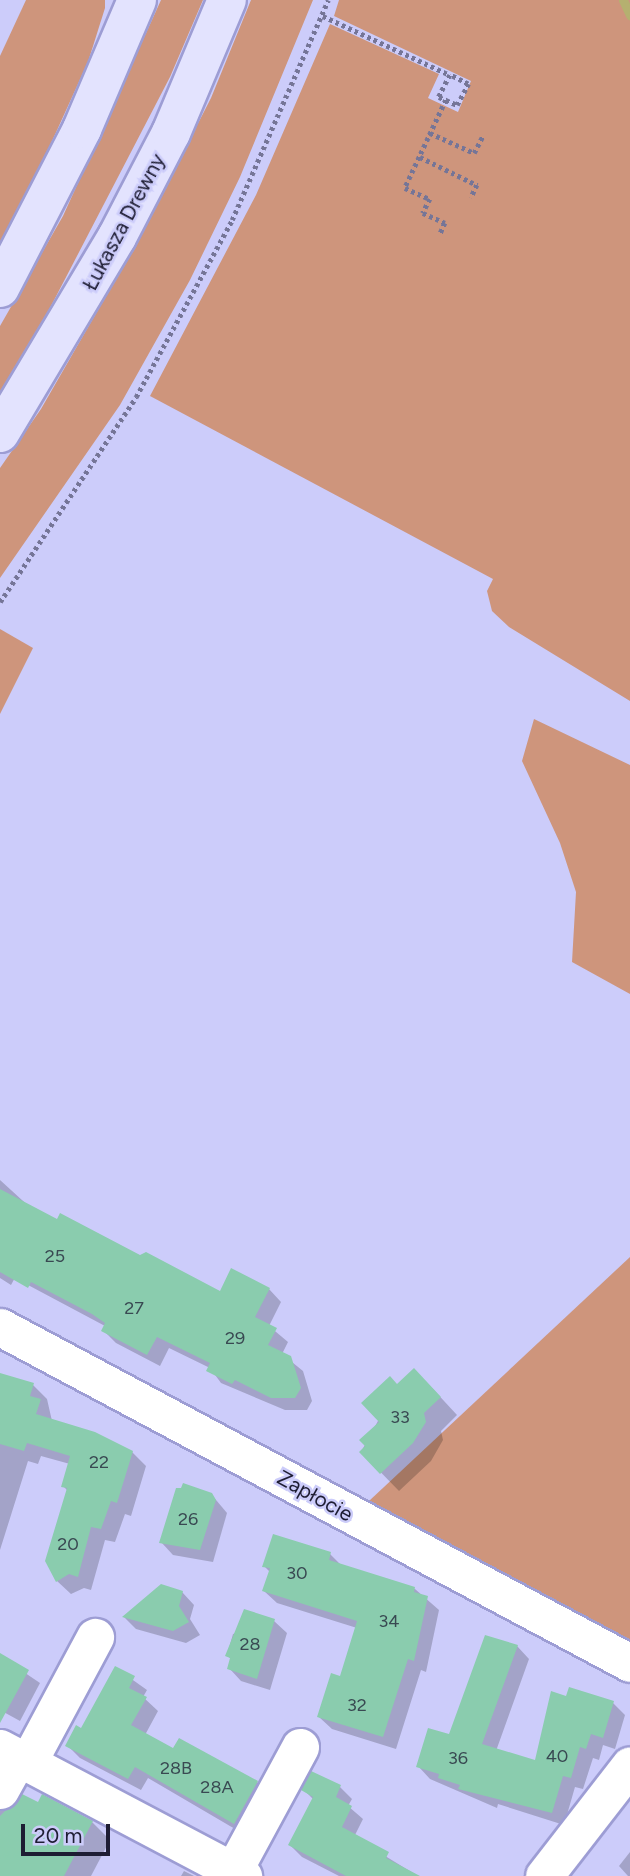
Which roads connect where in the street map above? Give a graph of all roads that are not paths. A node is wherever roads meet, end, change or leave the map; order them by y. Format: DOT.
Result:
graph roads {
  1 [pos="137,0"];
  2 [pos="227,0"];
  3 [pos="0,288"];
  4 [pos="0,433"];
  5 [pos="0,1328"];
  6 [pos="95,1637"];
  7 [pos="630,1663"];
  8 [pos="300,1747"];
  9 [pos="15,1756"];
  10 [pos="630,1765"];
  11 [pos="0,1790"];
  12 [pos="238,1873"];
  13 [pos="544,1876"];
  1 -- 3 [label="main road"];
  2 -- 4 [label="main road, Łukasza Drewny"];
  5 -- 7 [label="street, Zapłocie"];
  6 -- 9 [label="street"];
  8 -- 12 [label="street"];
  9 -- 11 [label="street"];
  9 -- 12 [label="street"];
  10 -- 13 [label="street"];
}
